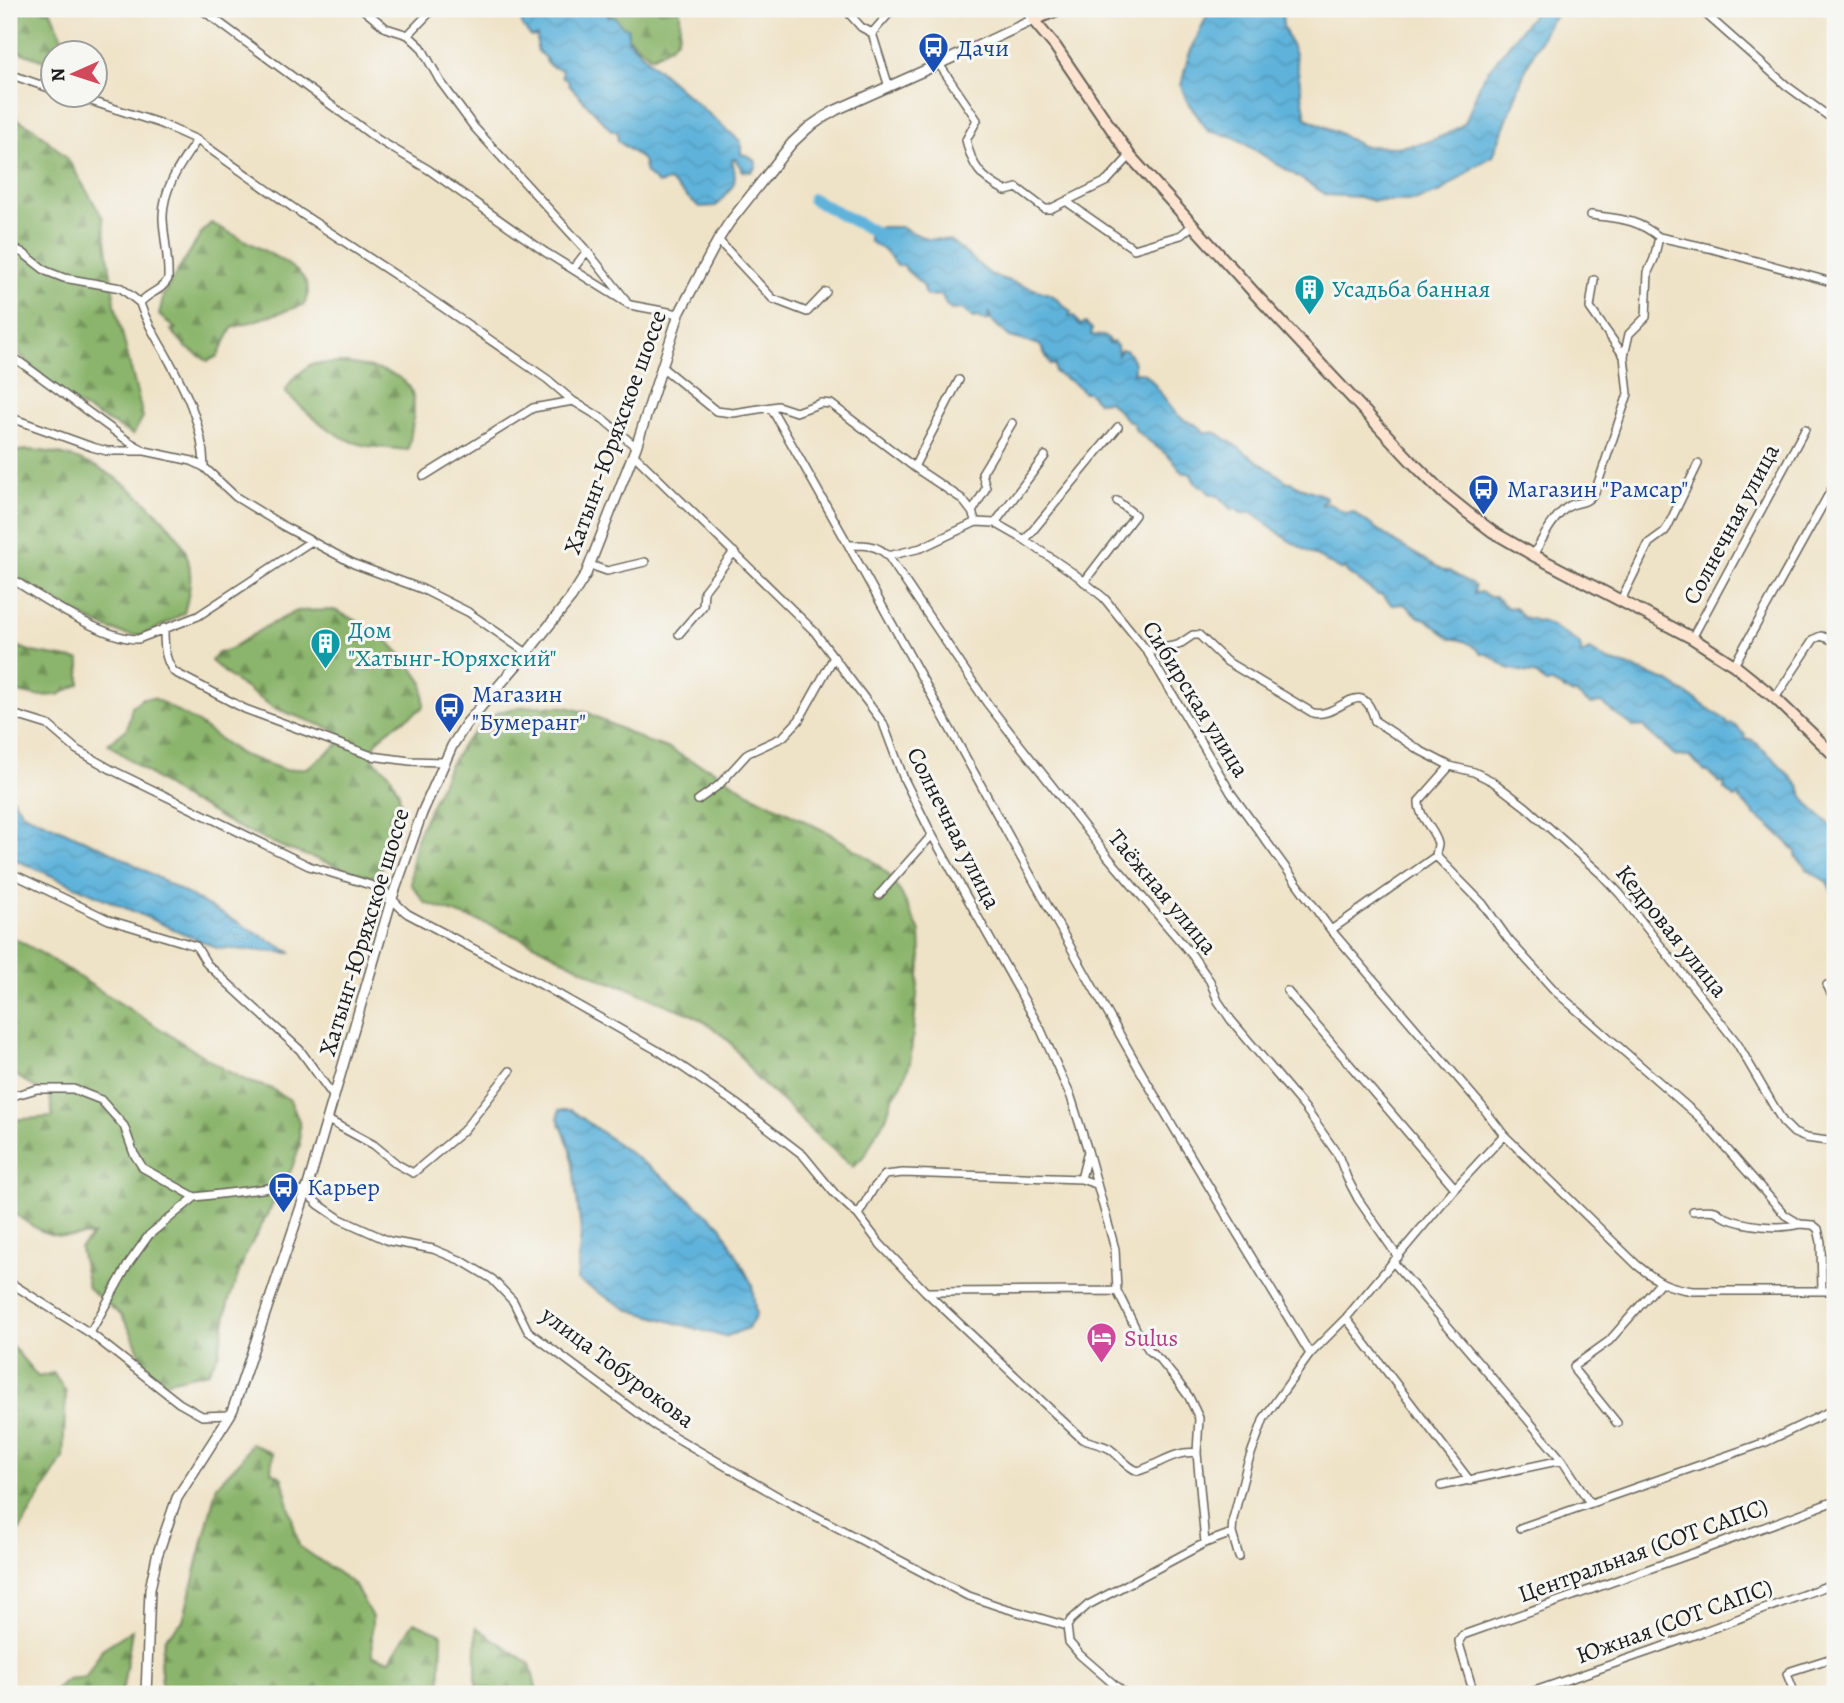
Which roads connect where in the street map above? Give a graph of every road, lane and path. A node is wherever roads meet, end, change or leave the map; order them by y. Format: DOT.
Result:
graph roads {
  1 [pos="201,9"];
  2 [pos="845,9"];
  3 [pos="893,9"];
  4 [pos="1023,9"];
  5 [pos="1060,9"];
  6 [pos="1700,9"];
  7 [pos="432,10"];
  8 [pos="365,11"];
  9 [pos="1033,20"];
  10 [pos="872,33"];
  11 [pos="408,35"];
  12 [pos="939,64"];
  13 [pos="9,74"];
  14 [pos="38,84"];
  15 [pos="889,87"];
  16 [pos="108,107"];
  17 [pos="1835,121"];
  18 [pos="197,140"];
  19 [pos="1130,156"];
  20 [pos="1067,202"];
  21 [pos="1591,215"];
  22 [pos="1193,225"];
  23 [pos="1659,237"];
  24 [pos="718,240"];
  25 [pos="9,246"];
  26 [pos="587,251"];
  27 [pos="573,269"];
  28 [pos="1594,280"];
  29 [pos="1835,283"];
  30 [pos="826,292"];
  31 [pos="141,303"];
  32 [pos="630,305"];
  33 [pos="679,314"];
  34 [pos="9,354"];
  35 [pos="1624,356"];
  36 [pos="663,368"];
  37 [pos="959,380"];
  38 [pos="573,401"];
  39 [pos="771,408"];
  40 [pos="9,417"];
  41 [pos="1012,423"];
  42 [pos="1118,427"];
  43 [pos="1805,429"];
  44 [pos="634,450"];
  45 [pos="145,451"];
  46 [pos="1045,456"];
  47 [pos="1698,464"];
  48 [pos="204,467"];
  49 [pos="914,467"];
  50 [pos="424,476"];
  51 [pos="1835,484"];
  52 [pos="1117,501"];
  53 [pos="972,512"];
  54 [pos="976,522"];
  55 [pos="995,523"];
  56 [pos="1025,540"];
  57 [pos="310,542"];
  58 [pos="849,545"];
  59 [pos="734,552"];
  60 [pos="1533,555"];
  61 [pos="888,556"];
  62 [pos="645,562"];
  63 [pos="590,565"];
  64 [pos="9,576"];
  65 [pos="1084,582"];
  66 [pos="1621,600"];
  67 [pos="164,628"];
  68 [pos="679,634"];
  69 [pos="1692,638"];
  70 [pos="1835,641"];
  71 [pos="1147,651"];
  72 [pos="527,653"];
  73 [pos="834,657"];
  74 [pos="1734,665"];
  75 [pos="1774,698"];
  76 [pos="9,713"];
  77 [pos="1835,756"];
  78 [pos="444,762"];
  79 [pos="1450,766"];
  80 [pos="698,800"];
  81 [pos="932,835"];
  82 [pos="1436,856"];
  83 [pos="9,872"];
  84 [pos="879,895"];
  85 [pos="392,898"];
  86 [pos="1331,930"];
  87 [pos="1827,985"];
  88 [pos="1287,991"];
  89 [pos="1835,1001"];
  90 [pos="510,1071"];
  91 [pos="9,1092"];
  92 [pos="334,1097"];
  93 [pos="328,1121"];
  94 [pos="1504,1135"];
  95 [pos="1835,1142"];
  96 [pos="1088,1151"];
  97 [pos="1081,1180"];
  98 [pos="1097,1184"];
  99 [pos="1455,1188"];
  100 [pos="306,1192"];
  101 [pos="195,1197"];
  102 [pos="1693,1211"];
  103 [pos="858,1215"];
  104 [pos="1800,1224"];
  105 [pos="1396,1260"];
  106 [pos="9,1282"];
  107 [pos="1660,1283"];
  108 [pos="1117,1291"];
  109 [pos="1822,1291"];
  110 [pos="1835,1291"];
  111 [pos="926,1292"];
  112 [pos="1346,1318"];
  113 [pos="90,1333"];
  114 [pos="1310,1354"];
  115 [pos="1835,1409"];
  116 [pos="230,1415"];
  117 [pos="1617,1423"];
  118 [pos="1197,1453"];
  119 [pos="1562,1460"];
  120 [pos="1470,1480"];
  121 [pos="1441,1486"];
  122 [pos="1835,1501"];
  123 [pos="1590,1503"];
  124 [pos="1520,1528"];
  125 [pos="1232,1533"];
  126 [pos="1205,1543"];
  127 [pos="1239,1557"];
  128 [pos="1835,1583"];
  129 [pos="1067,1626"];
  130 [pos="1835,1657"];
  131 [pos="146,1694"];
  132 [pos="1125,1694"];
  133 [pos="1474,1694"];
  134 [pos="1526,1694"];
  135 [pos="1795,1694"];
  1 -- 27 [label="street"];
  2 -- 10 [label="street"];
  3 -- 10 [label="street"];
  4 -- 9 [label="street"];
  5 -- 9 [label="main road, Хатынг-Юряхское шоссе"];
  6 -- 17 [label="street"];
  7 -- 11 [label="street"];
  8 -- 11 [label="street"];
  9 -- 12 [label="street, Хатынг-Юряхское шоссе"];
  9 -- 19 [label="main road"];
  10 -- 15 [label="street"];
  11 -- 26 [label="street"];
  12 -- 15 [label="street, Хатынг-Юряхское шоссе"];
  12 -- 20 [label="street"];
  13 -- 14 [label="street"];
  15 -- 24 [label="street, Хатынг-Юряхское шоссе"];
  16 -- 18 [label="street, Солнечная улица"];
  18 -- 31 [label="street"];
  18 -- 38 [label="street, Солнечная улица"];
  19 -- 20 [label="street"];
  19 -- 22 [label="main road"];
  20 -- 22 [label="street"];
  21 -- 23 [label="street"];
  22 -- 60 [label="main road"];
  23 -- 29 [label="street"];
  23 -- 35 [label="street"];
  24 -- 30 [label="street"];
  24 -- 33 [label="street, Хатынг-Юряхское шоссе"];
  25 -- 31 [label="street"];
  26 -- 27 [label="street"];
  26 -- 32 [label="street"];
  27 -- 32 [label="street"];
  28 -- 35 [label="street"];
  31 -- 48 [label="street"];
  32 -- 33 [label="street"];
  33 -- 36 [label="street, Хатынг-Юряхское шоссе"];
  34 -- 45 [label="street"];
  35 -- 60 [label="street"];
  36 -- 39 [label="street"];
  36 -- 44 [label="street, Хатынг-Юряхское шоссе"];
  37 -- 49 [label="street"];
  38 -- 44 [label="street, Солнечная улица"];
  38 -- 50 [label="street"];
  39 -- 49 [label="street"];
  39 -- 58 [label="street"];
  40 -- 45 [label="street"];
  41 -- 53 [label="street"];
  42 -- 56 [label="street"];
  43 -- 69 [label="street, Солнечная улица"];
  44 -- 59 [label="street, Солнечная улица"];
  44 -- 63 [label="street, Хатынг-Юряхское шоссе"];
  45 -- 48 [label="street"];
  46 -- 55 [label="street"];
  47 -- 66 [label="street"];
  48 -- 57 [label="street"];
  49 -- 53 [label="street"];
  51 -- 74 [label="street"];
  52 -- 65 [label="street"];
  53 -- 54 [label="street"];
  54 -- 55 [label="street, Сибирская улица"];
  54 -- 61 [label="street"];
  55 -- 56 [label="street, Сибирская улица"];
  56 -- 65 [label="street, Сибирская улица"];
  57 -- 67 [label="street"];
  57 -- 72 [label="street"];
  58 -- 61 [label="street"];
  58 -- 114 [label="street"];
  59 -- 68 [label="street"];
  59 -- 73 [label="street, Солнечная улица"];
  60 -- 66 [label="main road"];
  61 -- 105 [label="street, Таёжная улица"];
  62 -- 63 [label="street"];
  63 -- 72 [label="street, Хатынг-Юряхское шоссе"];
  64 -- 67 [label="street"];
  65 -- 71 [label="street, Сибирская улица"];
  66 -- 69 [label="main road"];
  67 -- 78 [label="street"];
  69 -- 74 [label="main road"];
  70 -- 75 [label="street"];
  71 -- 79 [label="street, Кедровая улица"];
  71 -- 86 [label="street, Сибирская улица"];
  72 -- 78 [label="street, Хатынг-Юряхское шоссе"];
  73 -- 80 [label="street"];
  73 -- 81 [label="street, Солнечная улица"];
  74 -- 75 [label="main road"];
  75 -- 77 [label="main road"];
  76 -- 85 [label="street"];
  78 -- 85 [label="street, Хатынг-Юряхское шоссе"];
  79 -- 82 [label="street"];
  79 -- 95 [label="street, Кедровая улица"];
  81 -- 84 [label="street"];
  81 -- 96 [label="street, Солнечная улица"];
  82 -- 86 [label="street"];
  82 -- 104 [label="street"];
  83 -- 92 [label="street"];
  85 -- 92 [label="street, Хатынг-Юряхское шоссе"];
  85 -- 103 [label="street"];
  86 -- 94 [label="street, Сибирская улица"];
  87 -- 89 [label="street"];
  88 -- 99 [label="street"];
  90 -- 93 [label="street"];
  91 -- 101 [label="street"];
  92 -- 93 [label="street, Хатынг-Юряхское шоссе"];
  93 -- 100 [label="street, Хатынг-Юряхское шоссе"];
  94 -- 99 [label="street"];
  94 -- 107 [label="street, Сибирская улица"];
  96 -- 97 [label="street"];
  96 -- 98 [label="street, Солнечная улица"];
  97 -- 98 [label="street"];
  97 -- 103 [label="street"];
  98 -- 108 [label="street, Солнечная улица"];
  99 -- 105 [label="street"];
  100 -- 101 [label="street"];
  100 -- 116 [label="street, Хатынг-Юряхское шоссе"];
  100 -- 129 [label="street, улица Тобурокова"];
  101 -- 113 [label="street"];
  102 -- 104 [label="street"];
  103 -- 111 [label="street"];
  104 -- 109 [label="street"];
  105 -- 112 [label="street"];
  105 -- 119 [label="street, Таёжная улица"];
  106 -- 113 [label="street"];
  107 -- 109 [label="street"];
  107 -- 117 [label="street"];
  108 -- 111 [label="street"];
  108 -- 118 [label="street"];
  109 -- 110 [label="street"];
  111 -- 118 [label="street"];
  112 -- 114 [label="street"];
  112 -- 120 [label="street"];
  113 -- 116 [label="street"];
  114 -- 125 [label="street"];
  115 -- 123 [label="street"];
  116 -- 131 [label="street, Хатынг-Юряхское шоссе"];
  118 -- 126 [label="street"];
  119 -- 120 [label="street"];
  119 -- 123 [label="street, Таёжная улица"];
  120 -- 121 [label="street"];
  122 -- 133 [label="street, Центральная (СОТ САПС)"];
  123 -- 124 [label="street"];
  125 -- 126 [label="street"];
  125 -- 127 [label="street"];
  126 -- 129 [label="street"];
  128 -- 134 [label="street, Южная (СОТ САПС)"];
  129 -- 132 [label="street"];
  130 -- 135 [label="street"];
}
